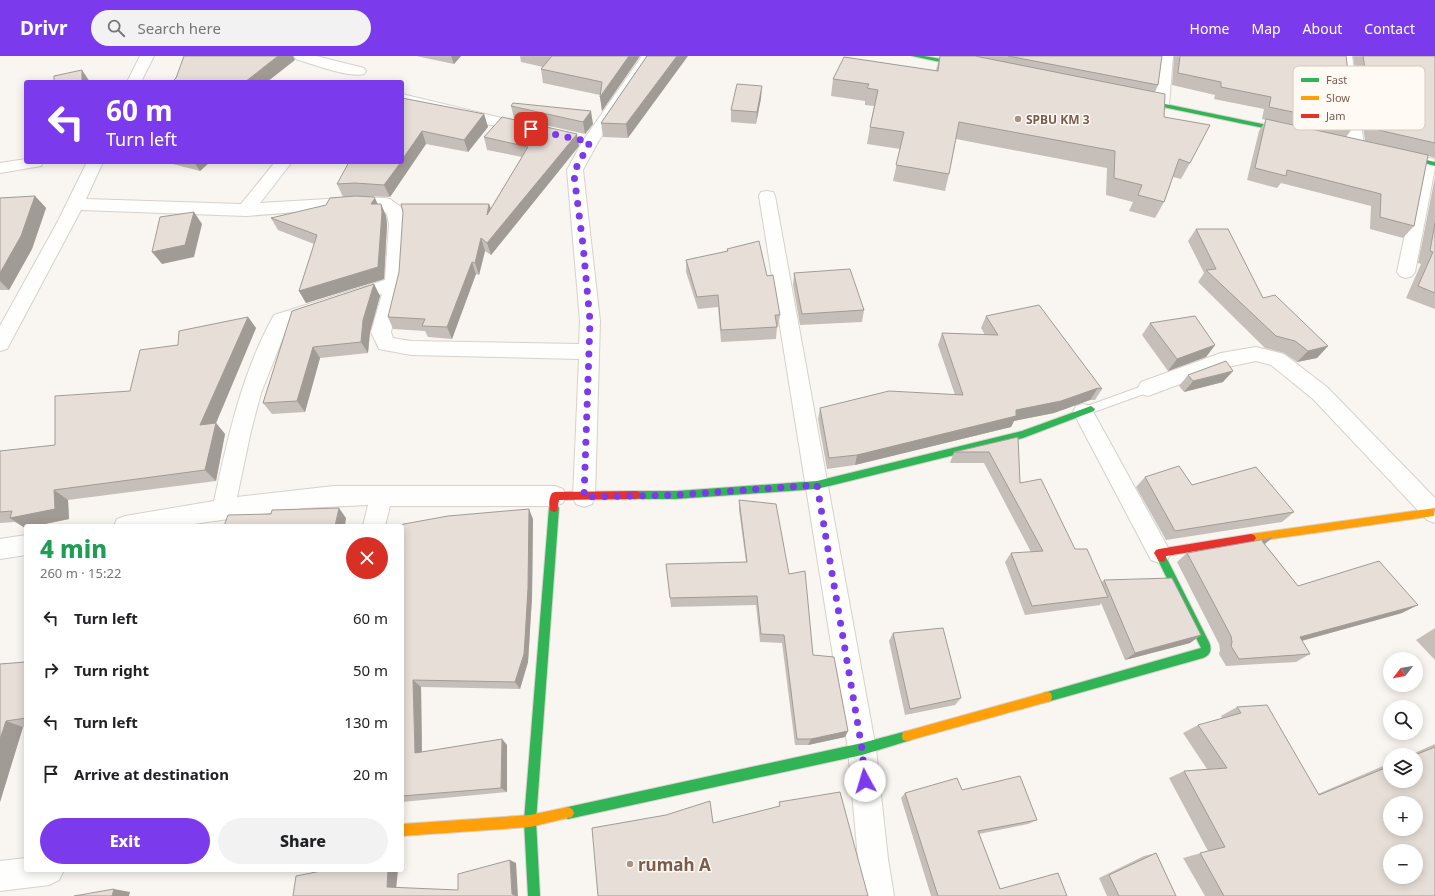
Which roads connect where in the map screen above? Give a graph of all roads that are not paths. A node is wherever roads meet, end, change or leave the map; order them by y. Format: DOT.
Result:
graph roads {
  1 [pos="147,56"];
  2 [pos="301,56"];
  3 [pos="649,56"];
  4 [pos="915,56"];
  5 [pos="1166,56"];
  6 [pos="1345,56"];
  7 [pos="1346,66"];
  8 [pos="981,69"];
  9 [pos="135,80"];
  10 [pos="350,80"];
  11 [pos="1124,98"];
  12 [pos="404,99"];
  13 [pos="1161,105"];
  14 [pos="1354,130"];
  15 [pos="538,131"];
  16 [pos="1304,134"];
  17 [pos="1356,146"];
  18 [pos="1385,153"];
  19 [pos="24,164"];
  20 [pos="94,164"];
  21 [pos="282,164"];
  22 [pos="1432,164"];
  23 [pos="0,168"];
  24 [pos="767,196"];
  25 [pos="75,204"];
  26 [pos="246,210"];
  27 [pos="1406,272"];
  28 [pos="394,284"];
  29 [pos="0,344"];
  30 [pos="589,352"];
  31 [pos="1148,388"];
  32 [pos="1087,410"];
  33 [pos="817,485"];
  34 [pos="381,496"];
  35 [pos="555,496"];
  36 [pos="584,497"];
  37 [pos="223,509"];
  38 [pos="1434,512"];
  39 [pos="137,524"];
  40 [pos="374,524"];
  41 [pos="24,544"];
  42 [pos="0,549"];
  43 [pos="1159,554"];
  44 [pos="862,749"];
  45 [pos="530,821"];
  46 [pos="404,830"];
  47 [pos="33,872"];
  48 [pos="0,876"];
  49 [pos="534,896"];
  50 [pos="879,896"];
  1 -- 9 [label="street"];
  2 -- 10 [label="street"];
  3 -- 30 [label="street"];
  4 -- 8 [label="main road"];
  5 -- 13 [label="street"];
  6 -- 7 [label="street"];
  11 -- 13 [label="main road"];
  12 -- 15 [label="street"];
  13 -- 16 [label="main road"];
  14 -- 17 [label="street"];
  18 -- 22 [label="main road"];
  19 -- 23 [label="street"];
  20 -- 25 [label="street"];
  21 -- 26 [label="street"];
  22 -- 27 [label="street"];
  24 -- 33 [label="street"];
  25 -- 26 [label="street"];
  25 -- 29 [label="street"];
  26 -- 28 [label="street"];
  28 -- 30 [label="street"];
  28 -- 37 [label="street"];
  30 -- 36 [label="street"];
  31 -- 32 [label="lane"];
  31 -- 38 [label="street"];
  32 -- 33 [label="main road"];
  32 -- 43 [label="street"];
  33 -- 36 [label="main road"];
  33 -- 44 [label="street"];
  34 -- 35 [label="street"];
  34 -- 37 [label="street"];
  34 -- 40 [label="street"];
  35 -- 36 [label="main road"];
  35 -- 45 [label="main road"];
  37 -- 39 [label="street"];
  38 -- 43 [label="main road"];
  41 -- 42 [label="street"];
  43 -- 44 [label="main road"];
  44 -- 45 [label="main road"];
  44 -- 50 [label="street"];
  45 -- 46 [label="main road"];
  45 -- 49 [label="main road"];
  47 -- 48 [label="street"];
}
